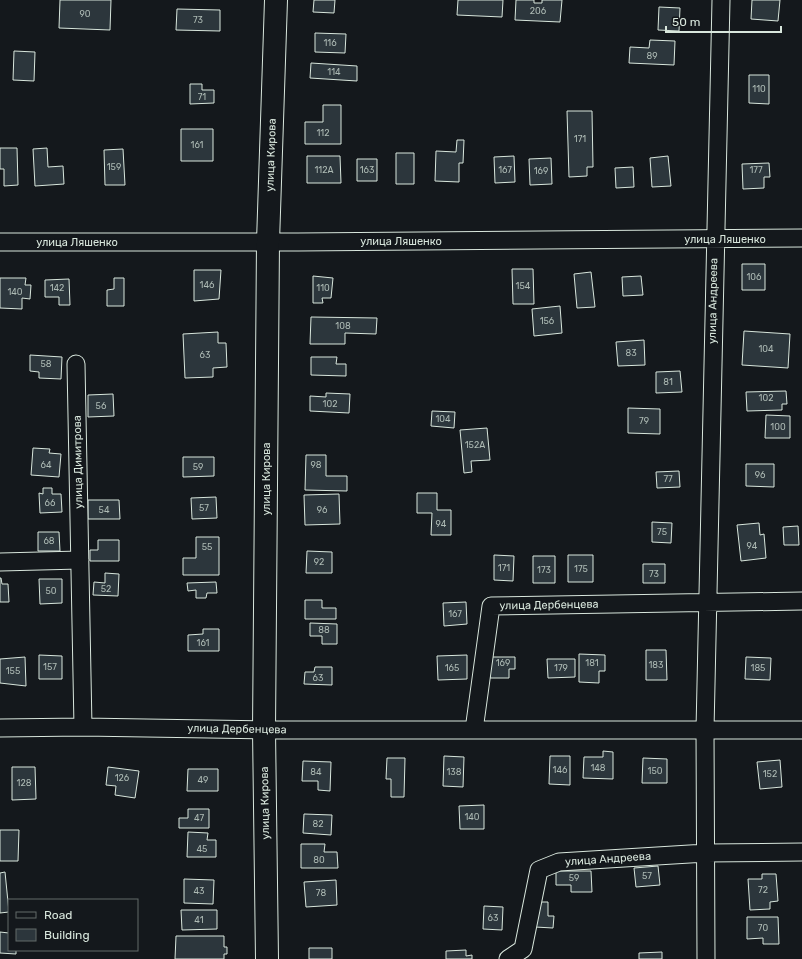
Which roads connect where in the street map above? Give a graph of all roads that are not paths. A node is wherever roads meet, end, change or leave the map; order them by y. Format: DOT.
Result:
graph roads {
  1 [pos="276,0"];
  2 [pos="721,0"];
  3 [pos="802,238"];
  4 [pos="715,239"];
  5 [pos="0,242"];
  6 [pos="268,242"];
  7 [pos="76,364"];
  8 [pos="80,560"];
  9 [pos="0,562"];
  10 [pos="802,601"];
  11 [pos="708,602"];
  12 [pos="83,727"];
  13 [pos="0,728"];
  14 [pos="264,730"];
  15 [pos="474,730"];
  16 [pos="705,730"];
  17 [pos="802,730"];
  18 [pos="802,852"];
  19 [pos="706,853"];
  20 [pos="267,959"];
  21 [pos="508,959"];
  22 [pos="706,959"];
  1 -- 6 [label="main road, улица Кирова"];
  2 -- 4 [label="street, улица Андреева"];
  3 -- 4 [label="street, улица Ляшенко"];
  4 -- 6 [label="street, улица Ляшенко"];
  4 -- 11 [label="street, улица Андреева"];
  5 -- 6 [label="street, улица Ляшенко"];
  6 -- 14 [label="main road, улица Кирова"];
  7 -- 8 [label="street, улица Димитрова"];
  8 -- 9 [label="street"];
  8 -- 12 [label="street, улица Димитрова"];
  10 -- 11 [label="street"];
  11 -- 15 [label="street, улица Дербенцева"];
  11 -- 16 [label="street, улица Андреева"];
  12 -- 13 [label="street, улица Дербенцева"];
  12 -- 14 [label="street, улица Дербенцева"];
  14 -- 15 [label="street, улица Дербенцева"];
  14 -- 20 [label="main road, улица Кирова"];
  15 -- 16 [label="street, улица Дербенцева"];
  16 -- 17 [label="street, улица Дербенцева"];
  16 -- 19 [label="street, улица Андреева"];
  18 -- 19 [label="street, улица Андреева"];
  19 -- 21 [label="street, улица Андреева"];
  19 -- 22 [label="street, улица Андреева"];
}
